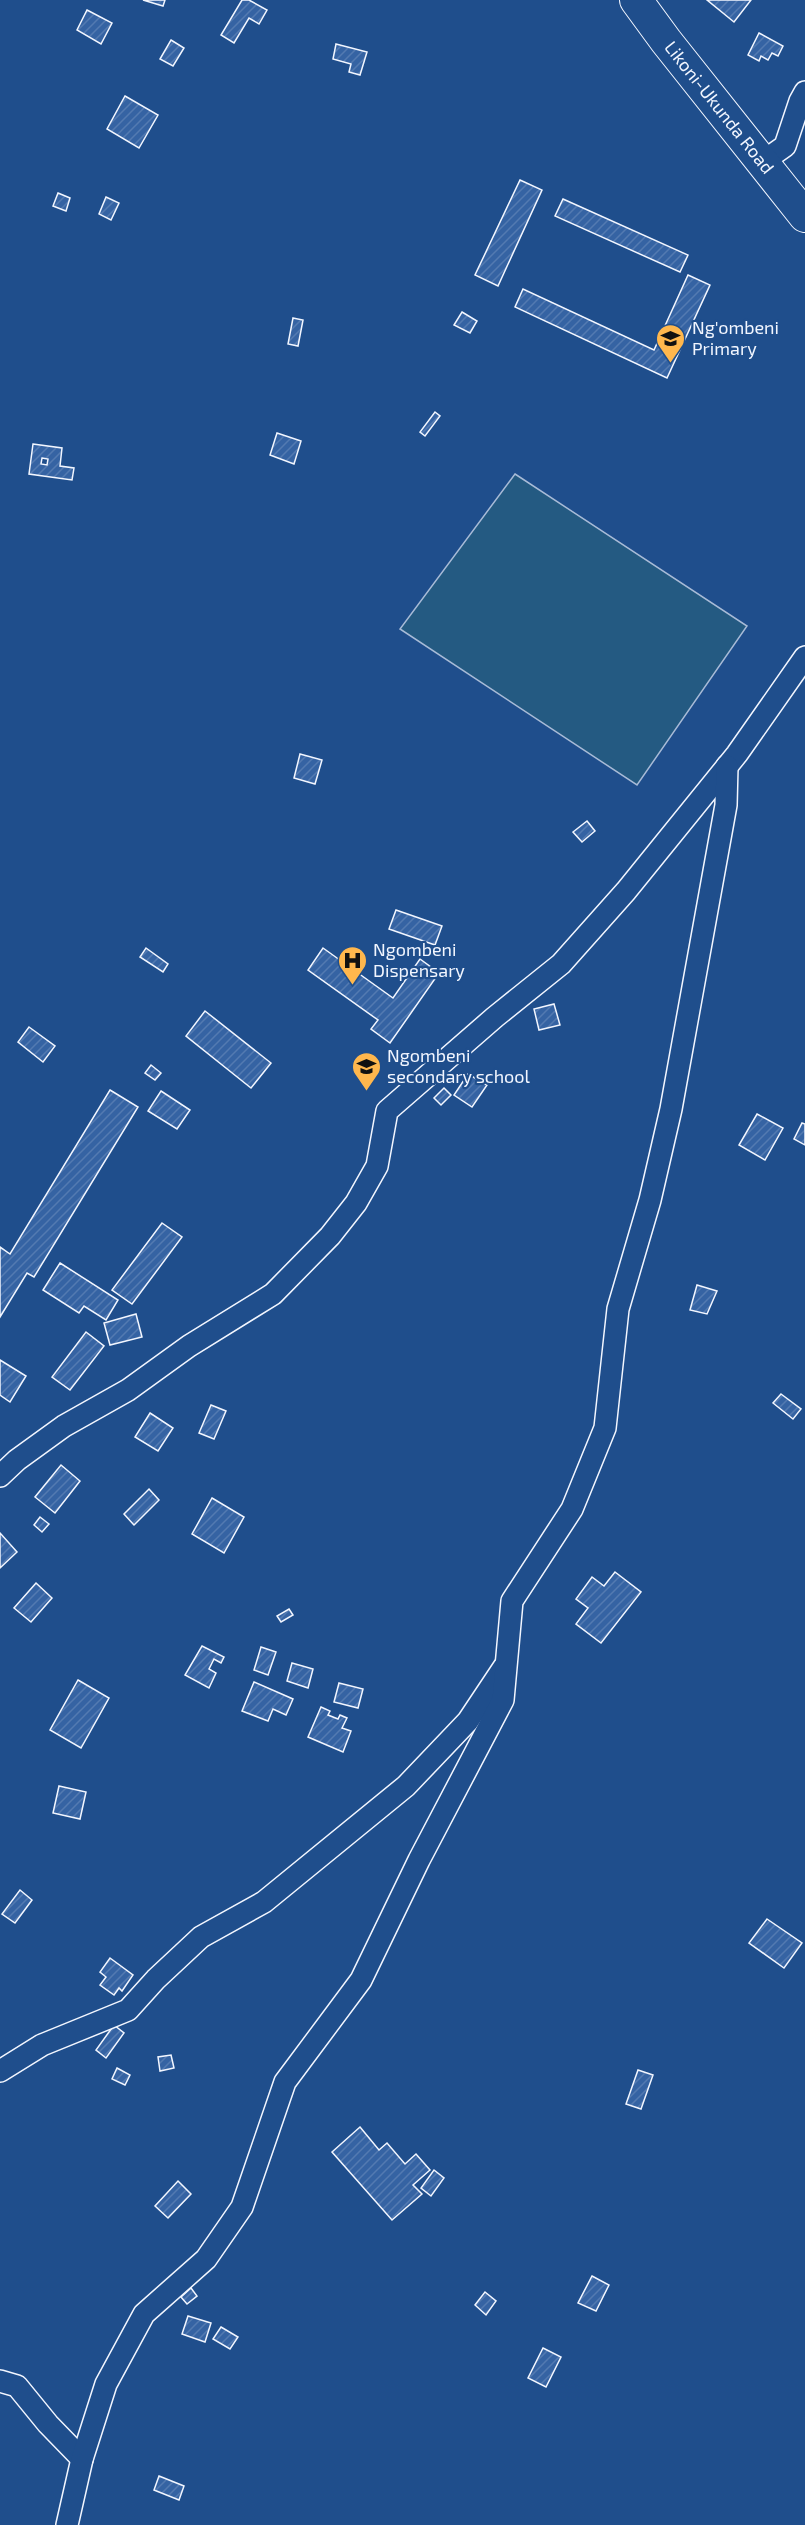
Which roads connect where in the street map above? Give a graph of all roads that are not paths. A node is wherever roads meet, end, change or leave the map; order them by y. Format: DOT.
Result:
graph roads {
  1 [pos="636,0"];
  2 [pos="805,92"];
  3 [pos="761,163"];
  4 [pos="805,216"];
  5 [pos="805,657"];
  6 [pos="727,766"];
  7 [pos="0,1476"];
  8 [pos="506,1665"];
  9 [pos="0,2071"];
  10 [pos="0,2381"];
  11 [pos="82,2459"];
  12 [pos="67,2525"];
  1 -- 3 [label="highway, Likoni-Ukunda Road"];
  2 -- 3 [label="street"];
  3 -- 4 [label="highway, Likoni-Ukunda Road"];
  5 -- 6 [label="street"];
  6 -- 7 [label="street"];
  6 -- 8 [label="street"];
  8 -- 9 [label="street"];
  8 -- 11 [label="street"];
  10 -- 11 [label="street"];
  11 -- 12 [label="street"];
}
